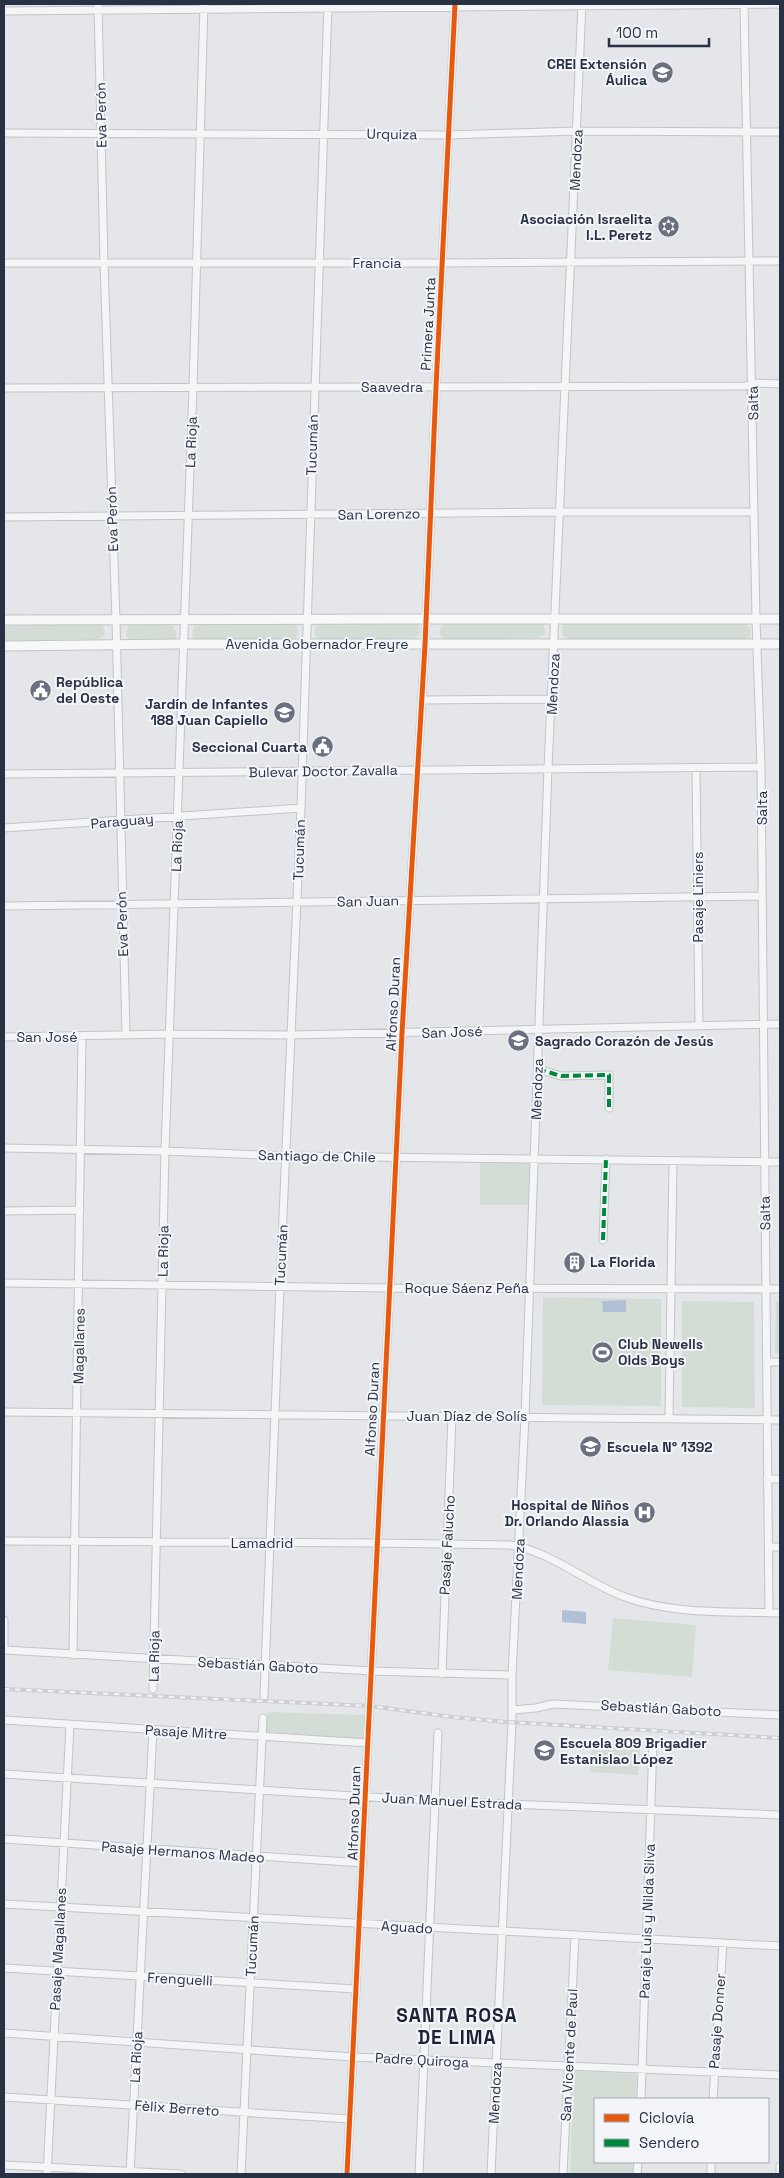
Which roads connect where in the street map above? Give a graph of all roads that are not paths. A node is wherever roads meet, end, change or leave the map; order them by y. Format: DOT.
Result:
graph roads {
  1 [pos="744,4"];
  2 [pos="780,4"];
  3 [pos="455,5"];
  4 [pos="98,6"];
  5 [pos="204,6"];
  6 [pos="328,6"];
  7 [pos="582,6"];
  8 [pos="4,10"];
  9 [pos="577,131"];
  10 [pos="747,132"];
  11 [pos="780,132"];
  12 [pos="4,133"];
  13 [pos="101,133"];
  14 [pos="201,133"];
  15 [pos="324,133"];
  16 [pos="448,135"];
  17 [pos="780,260"];
  18 [pos="750,261"];
  19 [pos="104,262"];
  20 [pos="196,262"];
  21 [pos="571,262"];
  22 [pos="4,263"];
  23 [pos="442,263"];
  24 [pos="319,264"];
  25 [pos="753,383"];
  26 [pos="780,384"];
  27 [pos="436,387"];
  28 [pos="4,388"];
  29 [pos="108,388"];
  30 [pos="193,388"];
  31 [pos="314,388"];
  32 [pos="565,388"];
  33 [pos="560,512"];
  34 [pos="754,512"];
  35 [pos="430,514"];
  36 [pos="310,515"];
  37 [pos="188,516"];
  38 [pos="4,517"];
  39 [pos="112,518"];
  40 [pos="556,618"];
  41 [pos="756,619"];
  42 [pos="780,619"];
  43 [pos="4,620"];
  44 [pos="116,620"];
  45 [pos="184,620"];
  46 [pos="307,620"];
  47 [pos="425,620"];
  48 [pos="183,644"];
  49 [pos="555,644"];
  50 [pos="758,644"];
  51 [pos="780,644"];
  52 [pos="116,645"];
  53 [pos="307,645"];
  54 [pos="425,645"];
  55 [pos="4,646"];
  56 [pos="553,699"];
  57 [pos="421,700"];
  58 [pos="761,767"];
  59 [pos="548,768"];
  60 [pos="696,768"];
  61 [pos="417,770"];
  62 [pos="179,772"];
  63 [pos="302,772"];
  64 [pos="118,773"];
  65 [pos="4,774"];
  66 [pos="301,808"];
  67 [pos="178,816"];
  68 [pos="120,822"];
  69 [pos="4,828"];
  70 [pos="762,896"];
  71 [pos="698,897"];
  72 [pos="410,900"];
  73 [pos="544,900"];
  74 [pos="297,902"];
  75 [pos="122,904"];
  76 [pos="175,904"];
  77 [pos="4,906"];
  78 [pos="763,1024"];
  79 [pos="780,1024"];
  80 [pos="699,1026"];
  81 [pos="540,1030"];
  82 [pos="402,1033"];
  83 [pos="170,1034"];
  84 [pos="126,1035"];
  85 [pos="291,1035"];
  86 [pos="82,1037"];
  87 [pos="4,1038"];
  88 [pos="538,1069"];
  89 [pos="609,1108"];
  90 [pos="4,1148"];
  91 [pos="81,1150"];
  92 [pos="165,1151"];
  93 [pos="286,1156"];
  94 [pos="396,1158"];
  95 [pos="535,1158"];
  96 [pos="606,1159"];
  97 [pos="673,1162"];
  98 [pos="765,1162"];
  99 [pos="780,1162"];
  100 [pos="80,1210"];
  101 [pos="4,1211"];
  102 [pos="603,1240"];
  103 [pos="4,1283"];
  104 [pos="80,1284"];
  105 [pos="162,1285"];
  106 [pos="280,1285"];
  107 [pos="390,1288"];
  108 [pos="530,1288"];
  109 [pos="671,1288"];
  110 [pos="766,1289"];
  111 [pos="780,1289"];
  112 [pos="768,1362"];
  113 [pos="780,1362"];
  114 [pos="4,1412"];
  115 [pos="78,1413"];
  116 [pos="159,1414"];
  117 [pos="276,1414"];
  118 [pos="383,1416"];
  119 [pos="452,1417"];
  120 [pos="526,1417"];
  121 [pos="669,1417"];
  122 [pos="766,1420"];
  123 [pos="780,1420"];
  124 [pos="768,1478"];
  125 [pos="780,1479"];
  126 [pos="4,1541"];
  127 [pos="76,1542"];
  128 [pos="156,1543"];
  129 [pos="270,1543"];
  130 [pos="377,1543"];
  131 [pos="447,1543"];
  132 [pos="520,1547"];
  133 [pos="769,1547"];
  134 [pos="780,1547"];
  135 [pos="769,1613"];
  136 [pos="780,1613"];
  137 [pos="4,1620"];
  138 [pos="4,1650"];
  139 [pos="73,1655"];
  140 [pos="154,1660"];
  141 [pos="265,1665"];
  142 [pos="372,1671"];
  143 [pos="442,1674"];
  144 [pos="512,1675"];
  145 [pos="153,1689"];
  146 [pos="264,1696"];
  147 [pos="512,1710"];
  148 [pos="780,1715"];
  149 [pos="263,1718"];
  150 [pos="4,1720"];
  151 [pos="70,1725"];
  152 [pos="153,1730"];
  153 [pos="438,1733"];
  154 [pos="262,1737"];
  155 [pos="368,1743"];
  156 [pos="653,1743"];
  157 [pos="4,1774"];
  158 [pos="68,1778"];
  159 [pos="150,1782"];
  160 [pos="259,1789"];
  161 [pos="365,1796"];
  162 [pos="435,1801"];
  163 [pos="507,1804"];
  164 [pos="651,1811"];
  165 [pos="780,1815"];
  166 [pos="4,1840"];
  167 [pos="64,1845"];
  168 [pos="147,1850"];
  169 [pos="256,1857"];
  170 [pos="363,1863"];
  171 [pos="4,1904"];
  172 [pos="61,1908"];
  173 [pos="144,1912"];
  174 [pos="254,1918"];
  175 [pos="359,1924"];
  176 [pos="429,1928"];
  177 [pos="502,1932"];
  178 [pos="575,1936"];
  179 [pos="647,1939"];
  180 [pos="723,1943"];
  181 [pos="780,1946"];
  182 [pos="4,1968"];
  183 [pos="57,1971"];
  184 [pos="140,1977"];
  185 [pos="249,1983"];
  186 [pos="356,1989"];
  187 [pos="4,2034"];
  188 [pos="54,2036"];
  189 [pos="137,2041"];
  190 [pos="246,2049"];
  191 [pos="353,2056"];
  192 [pos="424,2060"];
  193 [pos="496,2063"];
  194 [pos="569,2066"];
  195 [pos="642,2070"];
  196 [pos="714,2072"];
  197 [pos="780,2076"];
  198 [pos="4,2097"];
  199 [pos="641,2098"];
  200 [pos="713,2098"];
  201 [pos="51,2101"];
  202 [pos="134,2105"];
  203 [pos="244,2113"];
  204 [pos="350,2119"];
  205 [pos="4,2164"];
  206 [pos="780,2166"];
  207 [pos="48,2171"];
  208 [pos="130,2173"];
  209 [pos="181,2174"];
  210 [pos="241,2174"];
  211 [pos="347,2174"];
  212 [pos="419,2174"];
  213 [pos="491,2174"];
  214 [pos="563,2174"];
  215 [pos="780,2174"];
  1 -- 2 [label="street"];
  1 -- 7 [label="street"];
  1 -- 10 [label="street, Salta"];
  3 -- 6 [label="street"];
  3 -- 7 [label="street"];
  3 -- 16 [label="street, Primera Junta"];
  4 -- 5 [label="street"];
  4 -- 8 [label="street"];
  4 -- 13 [label="street, Eva Perón"];
  5 -- 6 [label="street"];
  5 -- 14 [label="street, La Rioja"];
  6 -- 15 [label="street, Tucumán"];
  7 -- 9 [label="street, Mendoza"];
  9 -- 10 [label="street, Urquiza"];
  9 -- 16 [label="street, Urquiza"];
  9 -- 21 [label="street, Mendoza"];
  10 -- 11 [label="street, Urquiza"];
  10 -- 18 [label="street, Salta"];
  12 -- 13 [label="street, Urquiza"];
  13 -- 14 [label="street, Urquiza"];
  13 -- 19 [label="street, Eva Perón"];
  14 -- 15 [label="street, Urquiza"];
  14 -- 20 [label="street, La Rioja"];
  15 -- 16 [label="street, Urquiza"];
  15 -- 24 [label="street, Tucumán"];
  16 -- 23 [label="street, Primera Junta"];
  17 -- 18 [label="street, Francia"];
  18 -- 21 [label="street, Francia"];
  18 -- 25 [label="street, Salta"];
  19 -- 20 [label="street, Francia"];
  19 -- 22 [label="street, Francia"];
  19 -- 29 [label="street, Eva Perón"];
  20 -- 24 [label="street, Francia"];
  20 -- 30 [label="street, La Rioja"];
  21 -- 23 [label="street, Francia"];
  21 -- 32 [label="street, Mendoza"];
  23 -- 24 [label="street, Francia"];
  23 -- 27 [label="street, Primera Junta"];
  24 -- 31 [label="street, Tucumán"];
  25 -- 26 [label="street, Saavedra"];
  25 -- 32 [label="street, Saavedra"];
  25 -- 34 [label="street, Salta"];
  27 -- 31 [label="street, Saavedra"];
  27 -- 32 [label="street, Saavedra"];
  27 -- 35 [label="street, Primera Junta"];
  28 -- 29 [label="street, Saavedra"];
  29 -- 30 [label="street, Saavedra"];
  29 -- 39 [label="street, Eva Perón"];
  30 -- 31 [label="street, Saavedra"];
  30 -- 37 [label="street, La Rioja"];
  31 -- 36 [label="street, Tucumán"];
  32 -- 33 [label="street, Mendoza"];
  33 -- 34 [label="street, San Lorenzo"];
  33 -- 35 [label="street, San Lorenzo"];
  33 -- 40 [label="street, Mendoza"];
  34 -- 41 [label="street, Salta"];
  35 -- 36 [label="street, San Lorenzo"];
  35 -- 47 [label="street, Primera Junta"];
  36 -- 37 [label="street, San Lorenzo"];
  36 -- 46 [label="street, Tucumán"];
  37 -- 39 [label="street, San Lorenzo"];
  37 -- 45 [label="street, La Rioja"];
  38 -- 39 [label="street, San Lorenzo"];
  39 -- 44 [label="street, Eva Perón"];
  40 -- 41 [label="main road, Avenida Gobernador Freyre"];
  40 -- 47 [label="main road, Avenida Gobernador Freyre"];
  40 -- 49 [label="street, Mendoza"];
  41 -- 42 [label="main road, Avenida Gobernador Freyre"];
  41 -- 50 [label="street, Salta"];
  43 -- 44 [label="main road, Avenida Gobernador Freyre"];
  44 -- 45 [label="main road, Avenida Gobernador Freyre"];
  44 -- 52 [label="street, Eva Perón"];
  45 -- 46 [label="main road, Avenida Gobernador Freyre"];
  45 -- 48 [label="street, La Rioja"];
  46 -- 47 [label="main road, Avenida Gobernador Freyre"];
  46 -- 53 [label="street, Tucumán"];
  47 -- 54 [label="street, Primera Junta"];
  48 -- 52 [label="main road, Avenida Gobernador Freyre"];
  48 -- 53 [label="main road, Avenida Gobernador Freyre"];
  48 -- 62 [label="street, La Rioja"];
  49 -- 50 [label="main road, Avenida Gobernador Freyre"];
  49 -- 54 [label="main road, Avenida Gobernador Freyre"];
  49 -- 56 [label="street, Mendoza"];
  50 -- 51 [label="main road, Avenida Gobernador Freyre"];
  50 -- 58 [label="street, Salta"];
  52 -- 55 [label="main road, Avenida Gobernador Freyre"];
  52 -- 64 [label="street, Eva Perón"];
  53 -- 54 [label="main road, Avenida Gobernador Freyre"];
  53 -- 63 [label="street, Tucumán"];
  54 -- 57 [label="street, Alfonso Duran"];
  56 -- 57 [label="street"];
  56 -- 59 [label="street, Mendoza"];
  57 -- 61 [label="street, Alfonso Duran"];
  58 -- 60 [label="street, Bulevar Doctor Zavalla"];
  58 -- 70 [label="street, Salta"];
  59 -- 60 [label="street, Bulevar Doctor Zavalla"];
  59 -- 61 [label="street, Bulevar Doctor Zavalla"];
  59 -- 73 [label="street, Mendoza"];
  60 -- 71 [label="street, Pasaje Liniers"];
  61 -- 63 [label="street, Bulevar Doctor Zavalla"];
  61 -- 72 [label="street, Alfonso Duran"];
  62 -- 63 [label="street, Bulevar Doctor Zavalla"];
  62 -- 64 [label="street, Bulevar Doctor Zavalla"];
  62 -- 67 [label="street, La Rioja"];
  63 -- 66 [label="street, Tucumán"];
  64 -- 65 [label="street, Bulevar Doctor Zavalla"];
  64 -- 68 [label="street, Eva Perón"];
  66 -- 67 [label="street, Paraguay"];
  66 -- 74 [label="street, Tucumán"];
  67 -- 68 [label="street, Paraguay"];
  67 -- 76 [label="street, La Rioja"];
  68 -- 69 [label="street, Paraguay"];
  68 -- 75 [label="street, Eva Perón"];
  70 -- 71 [label="street, San Juan"];
  70 -- 78 [label="street, Salta"];
  71 -- 73 [label="street, San Juan"];
  71 -- 80 [label="street, Pasaje Liniers"];
  72 -- 73 [label="street, San Juan"];
  72 -- 74 [label="street, San Juan"];
  72 -- 82 [label="street, Alfonso Duran"];
  73 -- 81 [label="street, Mendoza"];
  74 -- 76 [label="street, San Juan"];
  74 -- 85 [label="street, Tucumán"];
  75 -- 76 [label="street, San Juan"];
  75 -- 77 [label="street, San Juan"];
  75 -- 84 [label="street, Eva Perón"];
  76 -- 83 [label="street, La Rioja"];
  78 -- 79 [label="street, San José"];
  78 -- 80 [label="street, San José"];
  78 -- 98 [label="street, Salta"];
  80 -- 81 [label="street, San José"];
  81 -- 82 [label="street, San José"];
  81 -- 88 [label="street, Mendoza"];
  82 -- 85 [label="street, San José"];
  82 -- 94 [label="street, Alfonso Duran"];
  83 -- 84 [label="street, San José"];
  83 -- 85 [label="street, San José"];
  83 -- 92 [label="street, La Rioja"];
  84 -- 86 [label="street, San José"];
  85 -- 93 [label="street, Tucumán"];
  86 -- 87 [label="street, San José"];
  86 -- 91 [label="street, Magallanes"];
  88 -- 89 [label="street"];
  88 -- 95 [label="street, Mendoza"];
  90 -- 91 [label="street, Santiago de Chile"];
  91 -- 92 [label="street, Santiago de Chile"];
  91 -- 100 [label="street, Magallanes"];
  92 -- 93 [label="street, Santiago de Chile"];
  92 -- 105 [label="street, La Rioja"];
  93 -- 94 [label="street, Santiago de Chile"];
  93 -- 106 [label="street, Tucumán"];
  94 -- 95 [label="street, Santiago de Chile"];
  94 -- 107 [label="street, Alfonso Duran"];
  95 -- 96 [label="street, Santiago de Chile"];
  95 -- 108 [label="street, Mendoza"];
  96 -- 97 [label="street, Santiago de Chile"];
  96 -- 102 [label="street"];
  97 -- 98 [label="street, Santiago de Chile"];
  97 -- 109 [label="street"];
  98 -- 99 [label="street, Santiago de Chile"];
  98 -- 110 [label="street, Salta"];
  100 -- 101 [label="street"];
  100 -- 104 [label="street, Magallanes"];
  103 -- 104 [label="street, Roque Sáenz Peña"];
  104 -- 105 [label="street, Roque Sáenz Peña"];
  104 -- 115 [label="street, Magallanes"];
  105 -- 106 [label="street, Roque Sáenz Peña"];
  105 -- 116 [label="street, La Rioja"];
  106 -- 107 [label="street, Roque Sáenz Peña"];
  106 -- 117 [label="street, Tucumán"];
  107 -- 108 [label="street, Roque Sáenz Peña"];
  107 -- 118 [label="street, Alfonso Duran"];
  108 -- 109 [label="street, Roque Sáenz Peña"];
  108 -- 120 [label="street, Mendoza"];
  109 -- 110 [label="street, Roque Sáenz Peña"];
  109 -- 121 [label="street"];
  110 -- 111 [label="street, Roque Sáenz Peña"];
  110 -- 112 [label="street, Salta"];
  112 -- 113 [label="street"];
  112 -- 122 [label="street, Salta"];
  114 -- 115 [label="street, Juan Díaz de Solís"];
  115 -- 116 [label="street, Juan Díaz de Solís"];
  115 -- 127 [label="street, Magallanes"];
  116 -- 117 [label="street, Juan Díaz de Solís"];
  116 -- 128 [label="street, La Rioja"];
  117 -- 118 [label="street, Juan Díaz de Solís"];
  117 -- 129 [label="street, Tucumán"];
  118 -- 119 [label="street, Juan Díaz de Solís"];
  118 -- 130 [label="street, Alfonso Duran"];
  119 -- 120 [label="street, Juan Díaz de Solís"];
  119 -- 131 [label="street, Pasaje Falucho"];
  120 -- 121 [label="street, Juan Díaz de Solís"];
  120 -- 132 [label="street, Mendoza"];
  121 -- 122 [label="street, Juan Díaz de Solís"];
  122 -- 123 [label="street, Juan Díaz de Solís"];
  122 -- 124 [label="street, Salta"];
  124 -- 125 [label="street"];
  124 -- 133 [label="street, Salta"];
  126 -- 127 [label="street, Lamadrid"];
  127 -- 128 [label="street, Lamadrid"];
  127 -- 139 [label="street, Magallanes"];
  128 -- 129 [label="street, Lamadrid"];
  128 -- 140 [label="street, La Rioja"];
  129 -- 130 [label="street, Lamadrid"];
  129 -- 141 [label="street, Tucumán"];
  130 -- 131 [label="street, Lamadrid"];
  130 -- 142 [label="street, Alfonso Duran"];
  131 -- 132 [label="street, Lamadrid"];
  131 -- 143 [label="street, Pasaje Falucho"];
  132 -- 135 [label="street"];
  132 -- 144 [label="street, Mendoza"];
  133 -- 134 [label="street"];
  133 -- 135 [label="street, Salta"];
  135 -- 136 [label="street"];
  137 -- 138 [label="street"];
  138 -- 139 [label="street, Sebastián Gaboto"];
  139 -- 140 [label="street, Sebastián Gaboto"];
  140 -- 141 [label="street, Sebastián Gaboto"];
  140 -- 145 [label="street, La Rioja"];
  141 -- 142 [label="street, Sebastián Gaboto"];
  141 -- 146 [label="street, Tucumán"];
  142 -- 143 [label="street, Sebastián Gaboto"];
  142 -- 155 [label="street, Alfonso Duran"];
  143 -- 144 [label="street, Sebastián Gaboto"];
  144 -- 147 [label="street, Mendoza"];
  147 -- 148 [label="street, Sebastián Gaboto"];
  147 -- 163 [label="street, Mendoza"];
  149 -- 154 [label="street, Tucumán"];
  150 -- 151 [label="street, Pasaje Mitre"];
  151 -- 152 [label="street, Pasaje Mitre"];
  151 -- 158 [label="street, Pasaje Magallanes"];
  152 -- 154 [label="street, Pasaje Mitre"];
  152 -- 159 [label="street, La Rioja"];
  153 -- 162 [label="street"];
  154 -- 155 [label="street, Pasaje Mitre"];
  154 -- 160 [label="street, Tucumán"];
  155 -- 161 [label="street, Alfonso Duran"];
  156 -- 164 [label="street, Paraje Luis y Nilda Silva"];
  157 -- 158 [label="street, Juan Manuel Estrada"];
  158 -- 159 [label="street, Juan Manuel Estrada"];
  158 -- 167 [label="street, Pasaje Magallanes"];
  159 -- 160 [label="street, Juan Manuel Estrada"];
  159 -- 168 [label="street, La Rioja"];
  160 -- 161 [label="street, Juan Manuel Estrada"];
  160 -- 169 [label="street, Tucumán"];
  161 -- 162 [label="street, Juan Manuel Estrada"];
  161 -- 170 [label="street, Alfonso Duran"];
  162 -- 163 [label="street, Juan Manuel Estrada"];
  162 -- 176 [label="street"];
  163 -- 164 [label="street, Juan Manuel Estrada"];
  163 -- 177 [label="street, Mendoza"];
  164 -- 165 [label="street, Juan Manuel Estrada"];
  164 -- 179 [label="street, Paraje Luis y Nilda Silva"];
  166 -- 167 [label="street, Pasaje Hermanos Madeo"];
  167 -- 168 [label="street, Pasaje Hermanos Madeo"];
  167 -- 172 [label="street, Pasaje Magallanes"];
  168 -- 169 [label="street, Pasaje Hermanos Madeo"];
  168 -- 173 [label="street, La Rioja"];
  169 -- 170 [label="street, Pasaje Hermanos Madeo"];
  169 -- 174 [label="street, Tucumán"];
  170 -- 175 [label="street, Alfonso Duran"];
  171 -- 172 [label="street, Aguado"];
  172 -- 173 [label="street, Aguado"];
  172 -- 183 [label="street, Pasaje Magallanes"];
  173 -- 174 [label="street, Aguado"];
  173 -- 184 [label="street, La Rioja"];
  174 -- 175 [label="street, Aguado"];
  174 -- 185 [label="street, Tucumán"];
  175 -- 176 [label="street, Aguado"];
  175 -- 186 [label="street, Alfonso Duran"];
  176 -- 177 [label="street, Aguado"];
  176 -- 192 [label="street"];
  177 -- 178 [label="street, Aguado"];
  177 -- 193 [label="street, Mendoza"];
  178 -- 179 [label="street, Aguado"];
  178 -- 194 [label="street, San Vicente de Paul"];
  179 -- 180 [label="street, Aguado"];
  179 -- 195 [label="street, Paraje Luis y Nilda Silva"];
  180 -- 181 [label="street, Aguado"];
  180 -- 196 [label="street, Pasaje Donner"];
  182 -- 183 [label="street, Frenguelli"];
  183 -- 184 [label="street, Frenguelli"];
  183 -- 188 [label="street, Pasaje Magallanes"];
  184 -- 185 [label="street, Frenguelli"];
  184 -- 189 [label="street, La Rioja"];
  185 -- 186 [label="street, Frenguelli"];
  185 -- 190 [label="street, Tucumán"];
  186 -- 191 [label="street, Alfonso Duran"];
  187 -- 188 [label="street, Padre Quiroga"];
  188 -- 189 [label="street, Padre Quiroga"];
  188 -- 201 [label="street, Pasaje Magallanes"];
  189 -- 190 [label="street, Padre Quiroga"];
  189 -- 202 [label="street, La Rioja"];
  190 -- 191 [label="street, Padre Quiroga"];
  190 -- 203 [label="street, Tucumán"];
  191 -- 192 [label="street, Padre Quiroga"];
  191 -- 204 [label="street, Alfonso Duran"];
  192 -- 193 [label="street, Padre Quiroga"];
  192 -- 212 [label="street"];
  193 -- 194 [label="street, Padre Quiroga"];
  193 -- 213 [label="street, Mendoza"];
  194 -- 195 [label="street, Padre Quiroga"];
  194 -- 214 [label="street, San Vicente de Paul"];
  195 -- 196 [label="street, Padre Quiroga"];
  195 -- 199 [label="street, Paraje Luis y Nilda Silva"];
  196 -- 197 [label="street, Padre Quiroga"];
  196 -- 200 [label="street, Pasaje Donner"];
  198 -- 201 [label="street, Fèlix Berreto"];
  201 -- 202 [label="street, Fèlix Berreto"];
  201 -- 207 [label="street, Pasaje Magallanes"];
  202 -- 203 [label="street, Fèlix Berreto"];
  202 -- 208 [label="street, La Rioja"];
  203 -- 204 [label="street, Fèlix Berreto"];
  203 -- 210 [label="street, Tucumán"];
  204 -- 211 [label="street, Alfonso Duran"];
  205 -- 207 [label="street"];
  206 -- 215 [label="street"];
  207 -- 208 [label="street"];
  208 -- 209 [label="street"];
}
